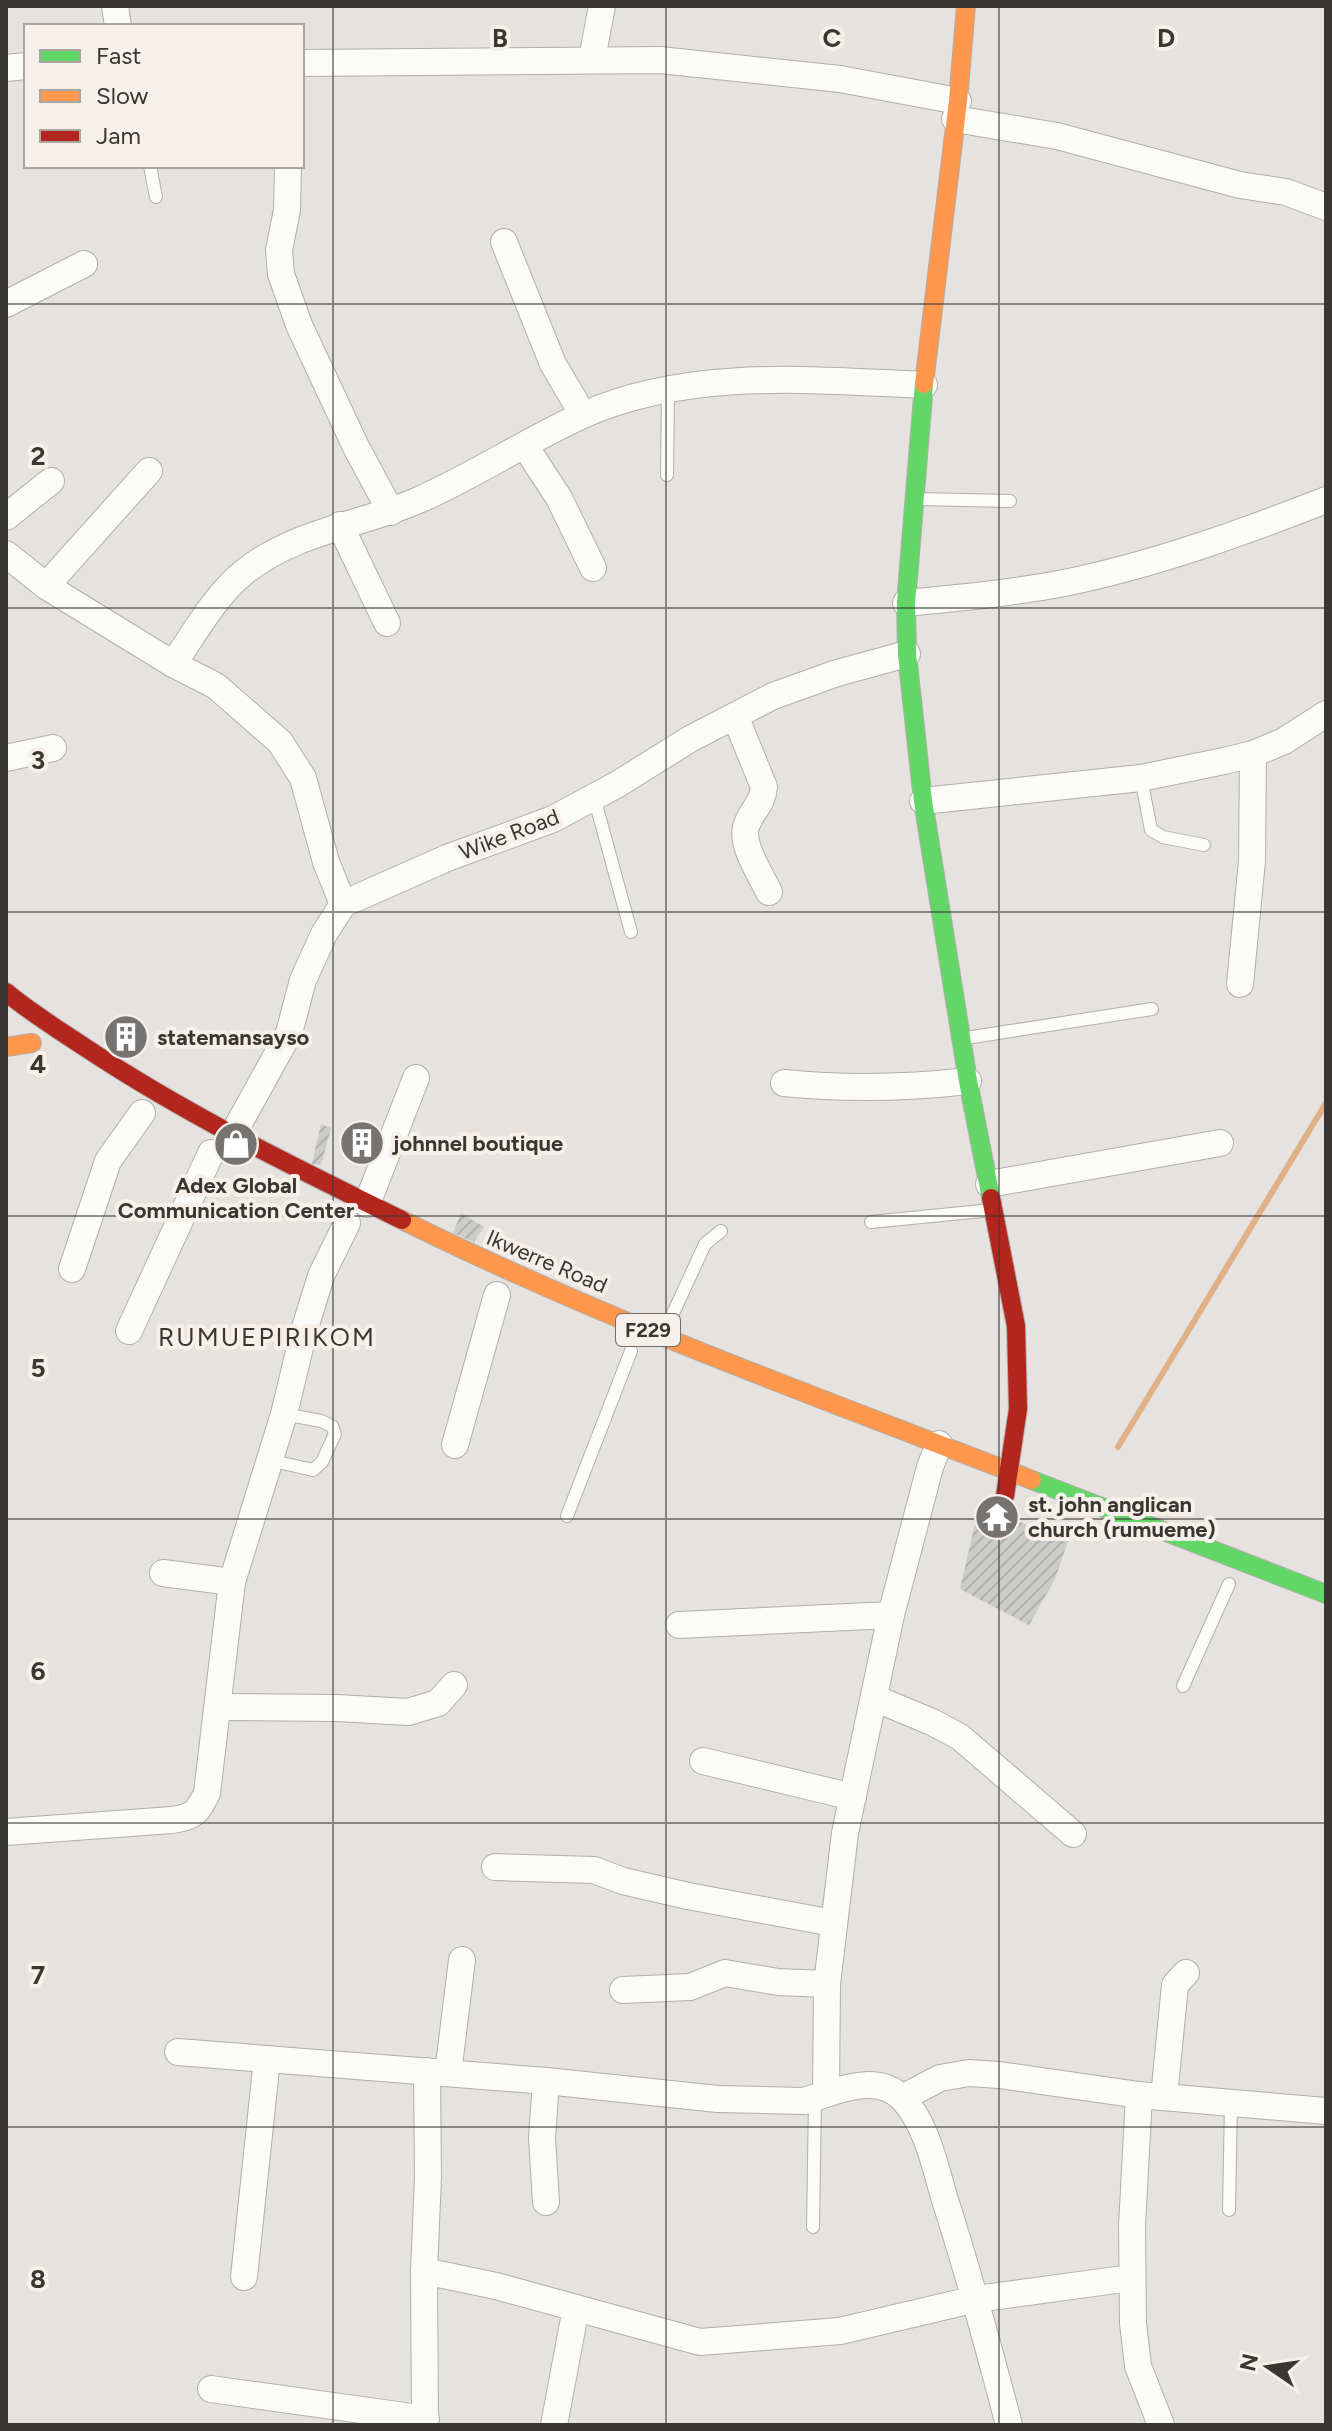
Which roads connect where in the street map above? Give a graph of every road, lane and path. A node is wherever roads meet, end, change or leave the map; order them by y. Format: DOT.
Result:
graph roads {
  1 [pos="602,6"];
  2 [pos="966,6"];
  3 [pos="592,59"];
  4 [pos="304,63"];
  5 [pos="956,110"];
  6 [pos="150,168"];
  7 [pos="288,168"];
  8 [pos="156,197"];
  9 [pos="1326,207"];
  10 [pos="504,242"];
  11 [pos="84,264"];
  12 [pos="6,304"];
  13 [pos="924,385"];
  14 [pos="668,389"];
  15 [pos="583,415"];
  16 [pos="525,446"];
  17 [pos="149,471"];
  18 [pos="667,475"];
  19 [pos="51,481"];
  20 [pos="915,499"];
  21 [pos="1326,500"];
  22 [pos="1010,501"];
  23 [pos="391,512"];
  24 [pos="6,517"];
  25 [pos="340,525"];
  26 [pos="6,554"];
  27 [pos="593,568"];
  28 [pos="46,586"];
  29 [pos="906,603"];
  30 [pos="387,623"];
  31 [pos="907,654"];
  32 [pos="173,664"];
  33 [pos="1326,714"];
  34 [pos="735,716"];
  35 [pos="53,748"];
  36 [pos="1253,754"];
  37 [pos="6,758"];
  38 [pos="1141,778"];
  39 [pos="594,797"];
  40 [pos="923,801"];
  41 [pos="1204,845"];
  42 [pos="769,892"];
  43 [pos="343,904"];
  44 [pos="631,932"];
  45 [pos="1240,984"];
  46 [pos="6,992"];
  47 [pos="15,1005"];
  48 [pos="1152,1009"];
  49 [pos="962,1038"];
  50 [pos="10,1039"];
  51 [pos="38,1047"];
  52 [pos="416,1078"];
  53 [pos="968,1081"];
  54 [pos="784,1083"];
  55 [pos="143,1113"];
  56 [pos="1220,1143"];
  57 [pos="216,1148"];
  58 [pos="992,1197"];
  59 [pos="352,1218"];
  60 [pos="871,1222"];
  61 [pos="721,1231"];
  62 [pos="72,1269"];
  63 [pos="497,1295"];
  64 [pos="129,1331"];
  65 [pos="662,1336"];
  66 [pos="630,1351"];
  67 [pos="284,1414"];
  68 [pos="455,1445"];
  69 [pos="269,1460"];
  70 [pos="932,1461"];
  71 [pos="1010,1473"];
  72 [pos="1005,1496"];
  73 [pos="567,1516"];
  74 [pos="163,1573"];
  75 [pos="232,1582"];
  76 [pos="1228,1584"];
  77 [pos="1326,1594"];
  78 [pos="891,1615"];
  79 [pos="679,1625"];
  80 [pos="454,1685"];
  81 [pos="1183,1686"];
  82 [pos="874,1698"];
  83 [pos="219,1707"];
  84 [pos="703,1761"];
  85 [pos="853,1797"];
  86 [pos="6,1832"];
  87 [pos="1073,1834"];
  88 [pos="495,1867"];
  89 [pos="833,1923"];
  90 [pos="462,1960"];
  91 [pos="1186,1973"];
  92 [pos="827,1984"];
  93 [pos="623,1990"];
  94 [pos="178,2052"];
  95 [pos="267,2059"];
  96 [pos="437,2072"];
  97 [pos="546,2081"];
  98 [pos="821,2096"];
  99 [pos="1151,2096"];
  100 [pos="902,2098"];
  101 [pos="1231,2102"];
  102 [pos="1326,2111"];
  103 [pos="546,2202"];
  104 [pos="1229,2210"];
  105 [pos="813,2227"];
  106 [pos="424,2271"];
  107 [pos="244,2277"];
  108 [pos="1131,2278"];
  109 [pos="976,2299"];
  110 [pos="576,2308"];
  111 [pos="211,2389"];
  112 [pos="426,2422"];
  113 [pos="554,2425"];
  114 [pos="1009,2425"];
  115 [pos="1161,2425"];
  1 -- 3 [label="street"];
  2 -- 5 [label="main road"];
  3 -- 4 [label="street"];
  3 -- 5 [label="street"];
  5 -- 9 [label="street"];
  5 -- 13 [label="main road"];
  6 -- 8 [label="lane"];
  7 -- 23 [label="street"];
  10 -- 15 [label="street"];
  11 -- 12 [label="street"];
  13 -- 14 [label="street"];
  13 -- 20 [label="main road"];
  14 -- 15 [label="street"];
  14 -- 18 [label="lane"];
  15 -- 16 [label="street"];
  16 -- 23 [label="street"];
  16 -- 27 [label="street"];
  17 -- 28 [label="street"];
  19 -- 24 [label="street"];
  20 -- 22 [label="lane"];
  20 -- 29 [label="main road"];
  21 -- 29 [label="street"];
  23 -- 25 [label="street"];
  25 -- 30 [label="street"];
  25 -- 32 [label="street"];
  26 -- 28 [label="street"];
  28 -- 32 [label="street"];
  29 -- 31 [label="main road"];
  31 -- 34 [label="street, Wike Road"];
  31 -- 40 [label="main road"];
  32 -- 43 [label="street"];
  33 -- 36 [label="street"];
  34 -- 39 [label="street, Wike Road"];
  34 -- 42 [label="street"];
  35 -- 37 [label="street"];
  36 -- 38 [label="street"];
  36 -- 45 [label="street"];
  38 -- 40 [label="street"];
  38 -- 41 [label="lane"];
  39 -- 43 [label="street, Wike Road"];
  39 -- 44 [label="lane"];
  40 -- 49 [label="main road"];
  43 -- 57 [label="street"];
  46 -- 47 [label="main road, Ikwerre Road / F229"];
  47 -- 57 [label="main road, Ikwerre Road / F229"];
  48 -- 49 [label="lane"];
  49 -- 53 [label="main road"];
  50 -- 51 [label="main road"];
  52 -- 59 [label="street"];
  53 -- 54 [label="street"];
  53 -- 58 [label="main road"];
  55 -- 62 [label="street"];
  56 -- 58 [label="street"];
  57 -- 59 [label="main road, Ikwerre Road / F229"];
  57 -- 64 [label="street"];
  58 -- 60 [label="lane"];
  58 -- 71 [label="main road"];
  59 -- 65 [label="main road, Ikwerre Road / F229"];
  59 -- 67 [label="street"];
  61 -- 65 [label="lane"];
  63 -- 68 [label="street"];
  65 -- 70 [label="main road, Ikwerre Road / F229"];
  66 -- 73 [label="lane"];
  67 -- 69 [label="street"];
  67 -- 69 [label="lane"];
  69 -- 75 [label="street"];
  70 -- 71 [label="main road, Ikwerre Road / F229"];
  70 -- 78 [label="street"];
  71 -- 72 [label="main road"];
  71 -- 77 [label="main road, Ikwerre Road / F229"];
  74 -- 75 [label="street"];
  75 -- 83 [label="street"];
  76 -- 81 [label="lane"];
  78 -- 79 [label="street"];
  78 -- 82 [label="street"];
  80 -- 83 [label="street"];
  82 -- 85 [label="street"];
  82 -- 87 [label="street"];
  83 -- 86 [label="street"];
  84 -- 85 [label="street"];
  85 -- 89 [label="street"];
  88 -- 89 [label="street"];
  89 -- 92 [label="street"];
  90 -- 96 [label="street"];
  91 -- 99 [label="street"];
  92 -- 93 [label="street"];
  92 -- 98 [label="street"];
  94 -- 95 [label="street"];
  95 -- 96 [label="street"];
  95 -- 107 [label="street"];
  96 -- 97 [label="street"];
  96 -- 106 [label="street"];
  97 -- 98 [label="street"];
  97 -- 103 [label="street"];
  98 -- 100 [label="street"];
  98 -- 105 [label="lane"];
  99 -- 100 [label="street"];
  99 -- 101 [label="street"];
  99 -- 108 [label="street"];
  100 -- 109 [label="street"];
  101 -- 102 [label="street"];
  101 -- 104 [label="lane"];
  106 -- 110 [label="street"];
  106 -- 112 [label="street"];
  108 -- 109 [label="street"];
  108 -- 115 [label="street"];
  109 -- 110 [label="street"];
  109 -- 114 [label="street"];
  110 -- 113 [label="street"];
  111 -- 112 [label="street"];
}
